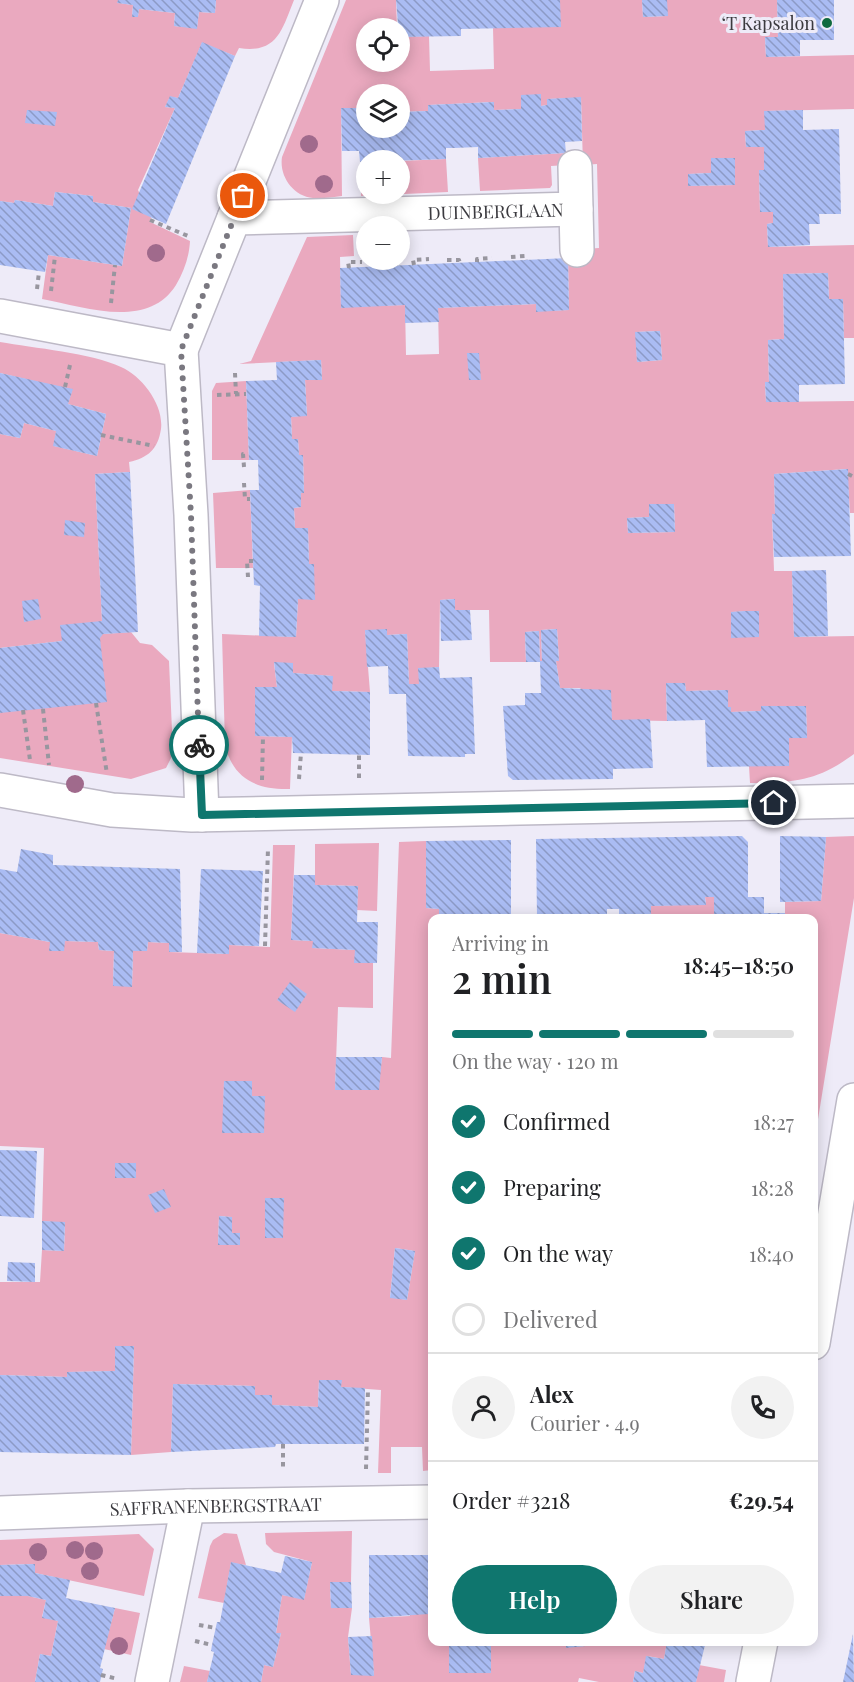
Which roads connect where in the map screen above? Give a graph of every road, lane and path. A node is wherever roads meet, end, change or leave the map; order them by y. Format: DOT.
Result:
graph roads {
  1 [pos="322,0"];
  2 [pos="575,167"];
  3 [pos="576,209"];
  4 [pos="234,218"];
  5 [pos="150,220"];
  6 [pos="158,223"];
  7 [pos="577,250"];
  8 [pos="511,257"];
  9 [pos="492,258"];
  10 [pos="429,259"];
  11 [pos="447,260"];
  12 [pos="526,260"];
  13 [pos="356,262"];
  14 [pos="477,262"];
  15 [pos="460,263"];
  16 [pos="414,265"];
  17 [pos="349,268"];
  18 [pos="0,316"];
  19 [pos="181,350"];
  20 [pos="235,373"];
  21 [pos="236,394"];
  22 [pos="101,435"];
  23 [pos="187,453"];
  24 [pos="248,454"];
  25 [pos="244,467"];
  26 [pos="848,474"];
  27 [pos="854,477"];
  28 [pos="244,483"];
  29 [pos="250,500"];
  30 [pos="253,561"];
  31 [pos="248,577"];
  32 [pos="96,703"];
  33 [pos="43,709"];
  34 [pos="23,710"];
  35 [pos="263,736"];
  36 [pos="0,790"];
  37 [pos="44,799"];
  38 [pos="854,801"];
  39 [pos="112,810"];
  40 [pos="265,814"];
  41 [pos="202,815"];
  42 [pos="265,946"];
  43 [pos="854,1100"];
  44 [pos="825,1195"];
  45 [pos="818,1281"];
  46 [pos="368,1389"];
  47 [pos="428,1502"];
  48 [pos="365,1503"];
  49 [pos="188,1506"];
  50 [pos="0,1514"];
  51 [pos="760,1646"];
  52 [pos="152,1682"];
  53 [pos="753,1682"];
  1 -- 4 [label="street"];
  2 -- 3 [label="street, DUINBERGLAAN"];
  3 -- 4 [label="street, DUINBERGLAAN"];
  3 -- 7 [label="street, DUINBERGLAAN"];
  4 -- 19 [label="street"];
  5 -- 6 [label="path"];
  8 -- 12 [label="path"];
  9 -- 14 [label="path"];
  10 -- 16 [label="path"];
  11 -- 15 [label="path"];
  13 -- 17 [label="path"];
  18 -- 19 [label="street"];
  19 -- 23 [label="street"];
  20 -- 21 [label="path"];
  22 -- 23 [label="path"];
  23 -- 41 [label="street"];
  24 -- 25 [label="path"];
  26 -- 27 [label="path"];
  28 -- 29 [label="path"];
  30 -- 31 [label="path"];
  32 -- 39 [label="path"];
  33 -- 37 [label="path"];
  34 -- 37 [label="path"];
  35 -- 40 [label="path"];
  36 -- 37 [label="street"];
  37 -- 39 [label="street"];
  38 -- 40 [label="street"];
  39 -- 41 [label="street"];
  40 -- 41 [label="street"];
  40 -- 42 [label="path"];
  43 -- 44 [label="street"];
  44 -- 45 [label="street"];
  46 -- 48 [label="path"];
  47 -- 48 [label="street, SAFFRANENBERGSTRAAT"];
  48 -- 49 [label="street, SAFFRANENBERGSTRAAT"];
  49 -- 50 [label="street, SAFFRANENBERGSTRAAT"];
  49 -- 52 [label="street"];
  51 -- 53 [label="street"];
}
